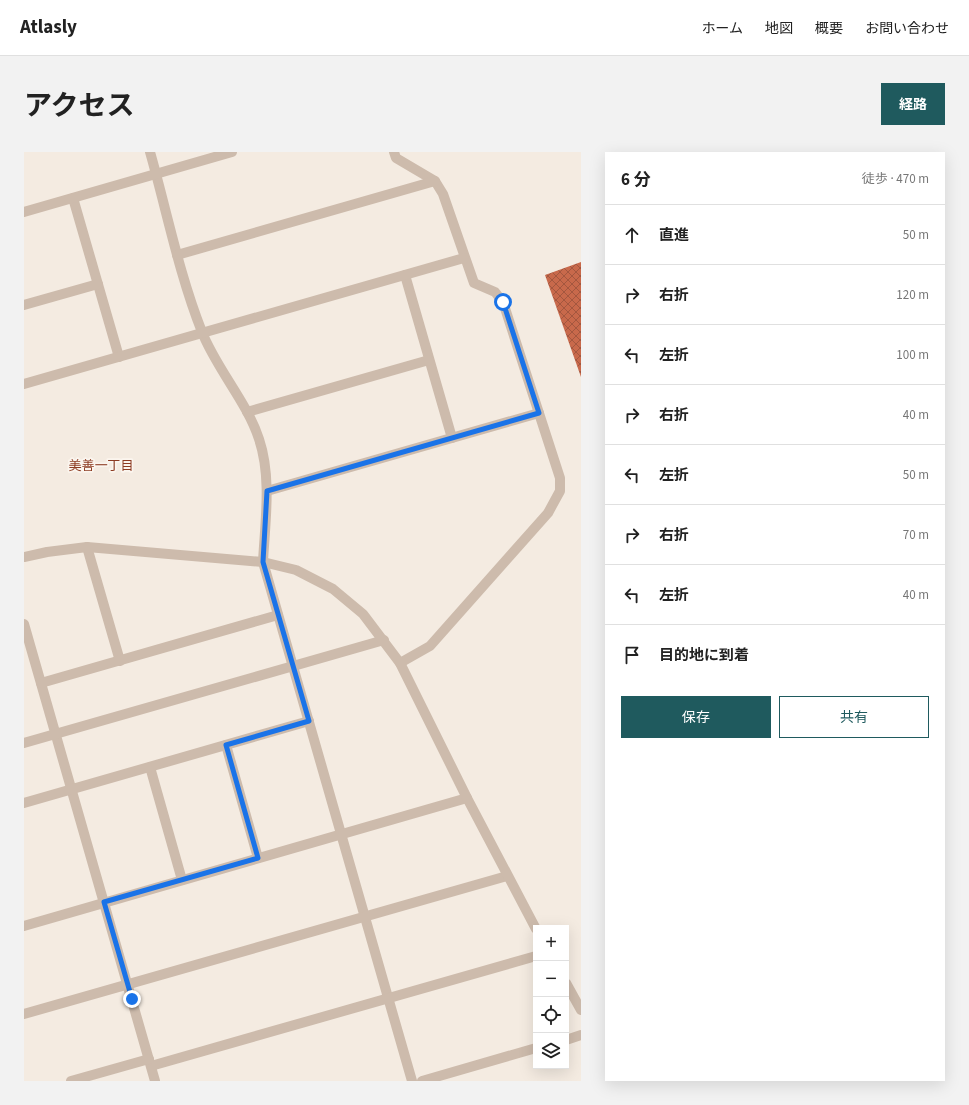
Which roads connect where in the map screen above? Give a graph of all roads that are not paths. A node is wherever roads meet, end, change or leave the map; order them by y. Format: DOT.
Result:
graph roads {
  1 [pos="150,152"];
  2 [pos="232,152"];
  3 [pos="394,152"];
  4 [pos="156,174"];
  5 [pos="435,181"];
  6 [pos="73,198"];
  7 [pos="24,212"];
  8 [pos="178,255"];
  9 [pos="464,258"];
  10 [pos="405,275"];
  11 [pos="98,284"];
  12 [pos="24,305"];
  13 [pos="202,333"];
  14 [pos="119,357"];
  15 [pos="429,360"];
  16 [pos="24,384"];
  17 [pos="247,412"];
  18 [pos="539,413"];
  19 [pos="452,438"];
  20 [pos="267,491"];
  21 [pos="87,547"];
  22 [pos="24,557"];
  23 [pos="263,562"];
  24 [pos="278,615"];
  25 [pos="24,624"];
  26 [pos="384,640"];
  27 [pos="120,661"];
  28 [pos="400,664"];
  29 [pos="293,666"];
  30 [pos="41,683"];
  31 [pos="309,721"];
  32 [pos="56,734"];
  33 [pos="24,743"];
  34 [pos="226,745"];
  35 [pos="150,767"];
  36 [pos="72,790"];
  37 [pos="467,798"];
  38 [pos="24,803"];
  39 [pos="341,834"];
  40 [pos="258,858"];
  41 [pos="507,876"];
  42 [pos="182,880"];
  43 [pos="104,902"];
  44 [pos="364,916"];
  45 [pos="534,925"];
  46 [pos="24,926"];
  47 [pos="533,957"];
  48 [pos="127,985"];
  49 [pos="569,988"];
  50 [pos="388,998"];
  51 [pos="581,1010"];
  52 [pos="24,1014"];
  53 [pos="581,1035"];
  54 [pos="569,1039"];
  55 [pos="533,1049"];
  56 [pos="150,1062"];
  57 [pos="71,1081"];
  58 [pos="155,1081"];
  59 [pos="412,1081"];
  60 [pos="422,1081"];
  1 -- 4 [label="street"];
  2 -- 4 [label="street"];
  3 -- 5 [label="street"];
  4 -- 6 [label="street"];
  4 -- 8 [label="street"];
  5 -- 8 [label="street"];
  5 -- 9 [label="street"];
  6 -- 7 [label="street"];
  6 -- 11 [label="street"];
  8 -- 13 [label="street"];
  9 -- 10 [label="street"];
  9 -- 18 [label="street"];
  10 -- 13 [label="street"];
  10 -- 15 [label="street"];
  11 -- 12 [label="street"];
  11 -- 14 [label="street"];
  13 -- 14 [label="street"];
  13 -- 17 [label="street"];
  14 -- 16 [label="street"];
  15 -- 17 [label="street"];
  15 -- 19 [label="street"];
  17 -- 20 [label="street"];
  18 -- 19 [label="street"];
  18 -- 28 [label="street"];
  19 -- 20 [label="street"];
  20 -- 23 [label="street"];
  21 -- 22 [label="street"];
  21 -- 23 [label="street"];
  21 -- 27 [label="street"];
  23 -- 24 [label="street"];
  23 -- 26 [label="street"];
  24 -- 27 [label="street"];
  24 -- 29 [label="street"];
  25 -- 30 [label="street"];
  26 -- 28 [label="street"];
  26 -- 29 [label="street"];
  27 -- 30 [label="street"];
  28 -- 37 [label="street"];
  29 -- 31 [label="street"];
  29 -- 32 [label="street"];
  30 -- 32 [label="street"];
  31 -- 34 [label="street"];
  31 -- 39 [label="street"];
  32 -- 33 [label="street"];
  32 -- 36 [label="street"];
  34 -- 35 [label="street"];
  34 -- 40 [label="street"];
  35 -- 36 [label="street"];
  35 -- 42 [label="street"];
  36 -- 38 [label="street"];
  36 -- 43 [label="street"];
  37 -- 39 [label="street"];
  37 -- 41 [label="street"];
  39 -- 40 [label="street"];
  39 -- 44 [label="street"];
  40 -- 42 [label="street"];
  41 -- 44 [label="street"];
  41 -- 45 [label="street"];
  42 -- 43 [label="street"];
  43 -- 46 [label="street"];
  43 -- 48 [label="street"];
  44 -- 48 [label="street"];
  44 -- 50 [label="street"];
  47 -- 50 [label="street"];
  48 -- 52 [label="street"];
  48 -- 56 [label="street"];
  49 -- 51 [label="street"];
  50 -- 56 [label="street"];
  50 -- 59 [label="street"];
  53 -- 54 [label="street"];
  55 -- 60 [label="street"];
  56 -- 57 [label="street"];
  56 -- 58 [label="street"];
}
